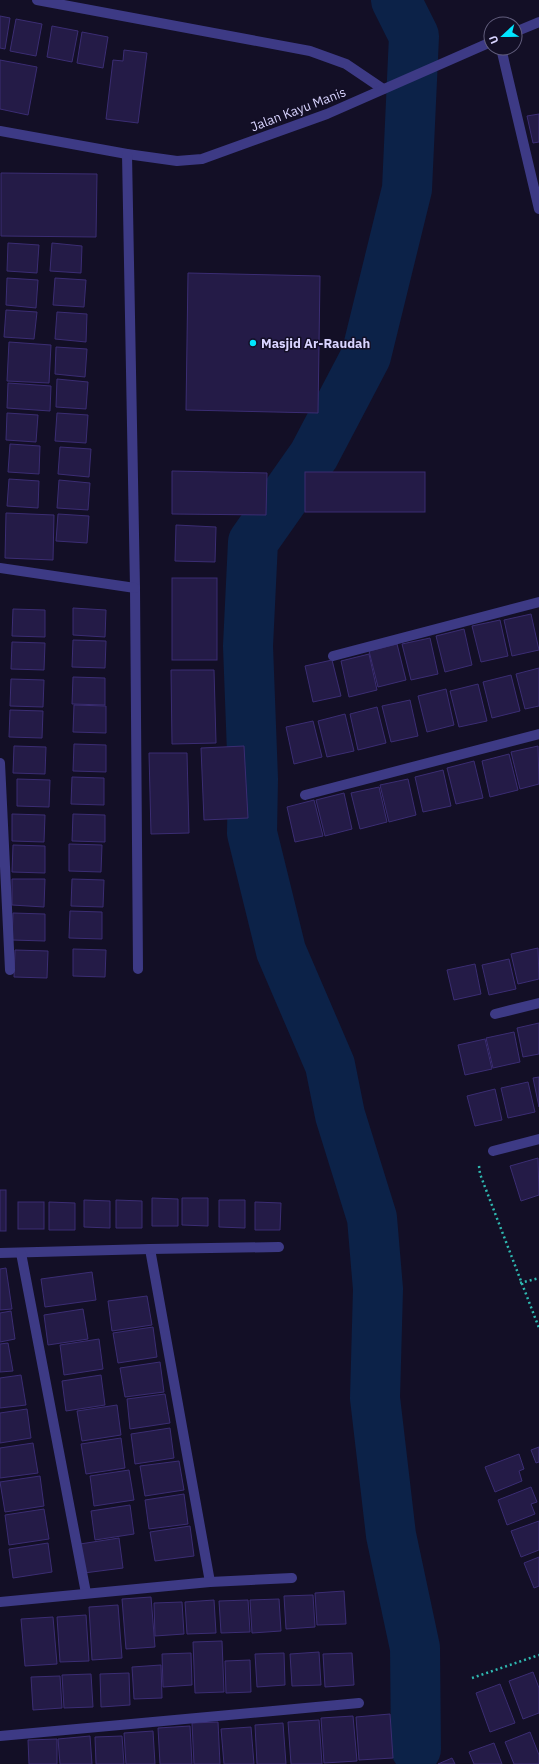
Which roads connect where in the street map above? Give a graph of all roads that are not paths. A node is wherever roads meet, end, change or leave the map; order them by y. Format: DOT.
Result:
graph roads {
  1 [pos="37,0"];
  2 [pos="539,22"];
  3 [pos="523,29"];
  4 [pos="483,46"];
  5 [pos="503,56"];
  6 [pos="383,89"];
  7 [pos="0,131"];
  8 [pos="127,154"];
  9 [pos="539,210"];
  10 [pos="0,568"];
  11 [pos="135,588"];
  12 [pos="539,602"];
  13 [pos="333,656"];
  14 [pos="539,734"];
  15 [pos="0,763"];
  16 [pos="305,795"];
  17 [pos="138,969"];
  18 [pos="10,970"];
  19 [pos="539,1003"];
  20 [pos="495,1014"];
  21 [pos="539,1139"];
  22 [pos="493,1151"];
  23 [pos="279,1248"];
  24 [pos="150,1249"];
  25 [pos="21,1253"];
  26 [pos="0,1254"];
  27 [pos="292,1578"];
  28 [pos="210,1582"];
  29 [pos="86,1593"];
  30 [pos="0,1602"];
  31 [pos="359,1703"];
  32 [pos="0,1736"];
  1 -- 6 [label="street"];
  2 -- 3 [label="street"];
  4 -- 6 [label="street, Jalan Kayu Manis"];
  5 -- 9 [label="street"];
  6 -- 8 [label="street, Jalan Kayu Manis"];
  7 -- 8 [label="street, Jalan Kayu Manis"];
  8 -- 11 [label="street"];
  10 -- 11 [label="street"];
  11 -- 17 [label="street"];
  12 -- 13 [label="street"];
  14 -- 16 [label="street"];
  15 -- 18 [label="street"];
  19 -- 20 [label="street"];
  21 -- 22 [label="street"];
  23 -- 24 [label="street"];
  24 -- 25 [label="street"];
  24 -- 28 [label="street"];
  25 -- 26 [label="street"];
  25 -- 29 [label="street"];
  27 -- 28 [label="street"];
  28 -- 29 [label="street"];
  29 -- 30 [label="street"];
  31 -- 32 [label="street"];
}
